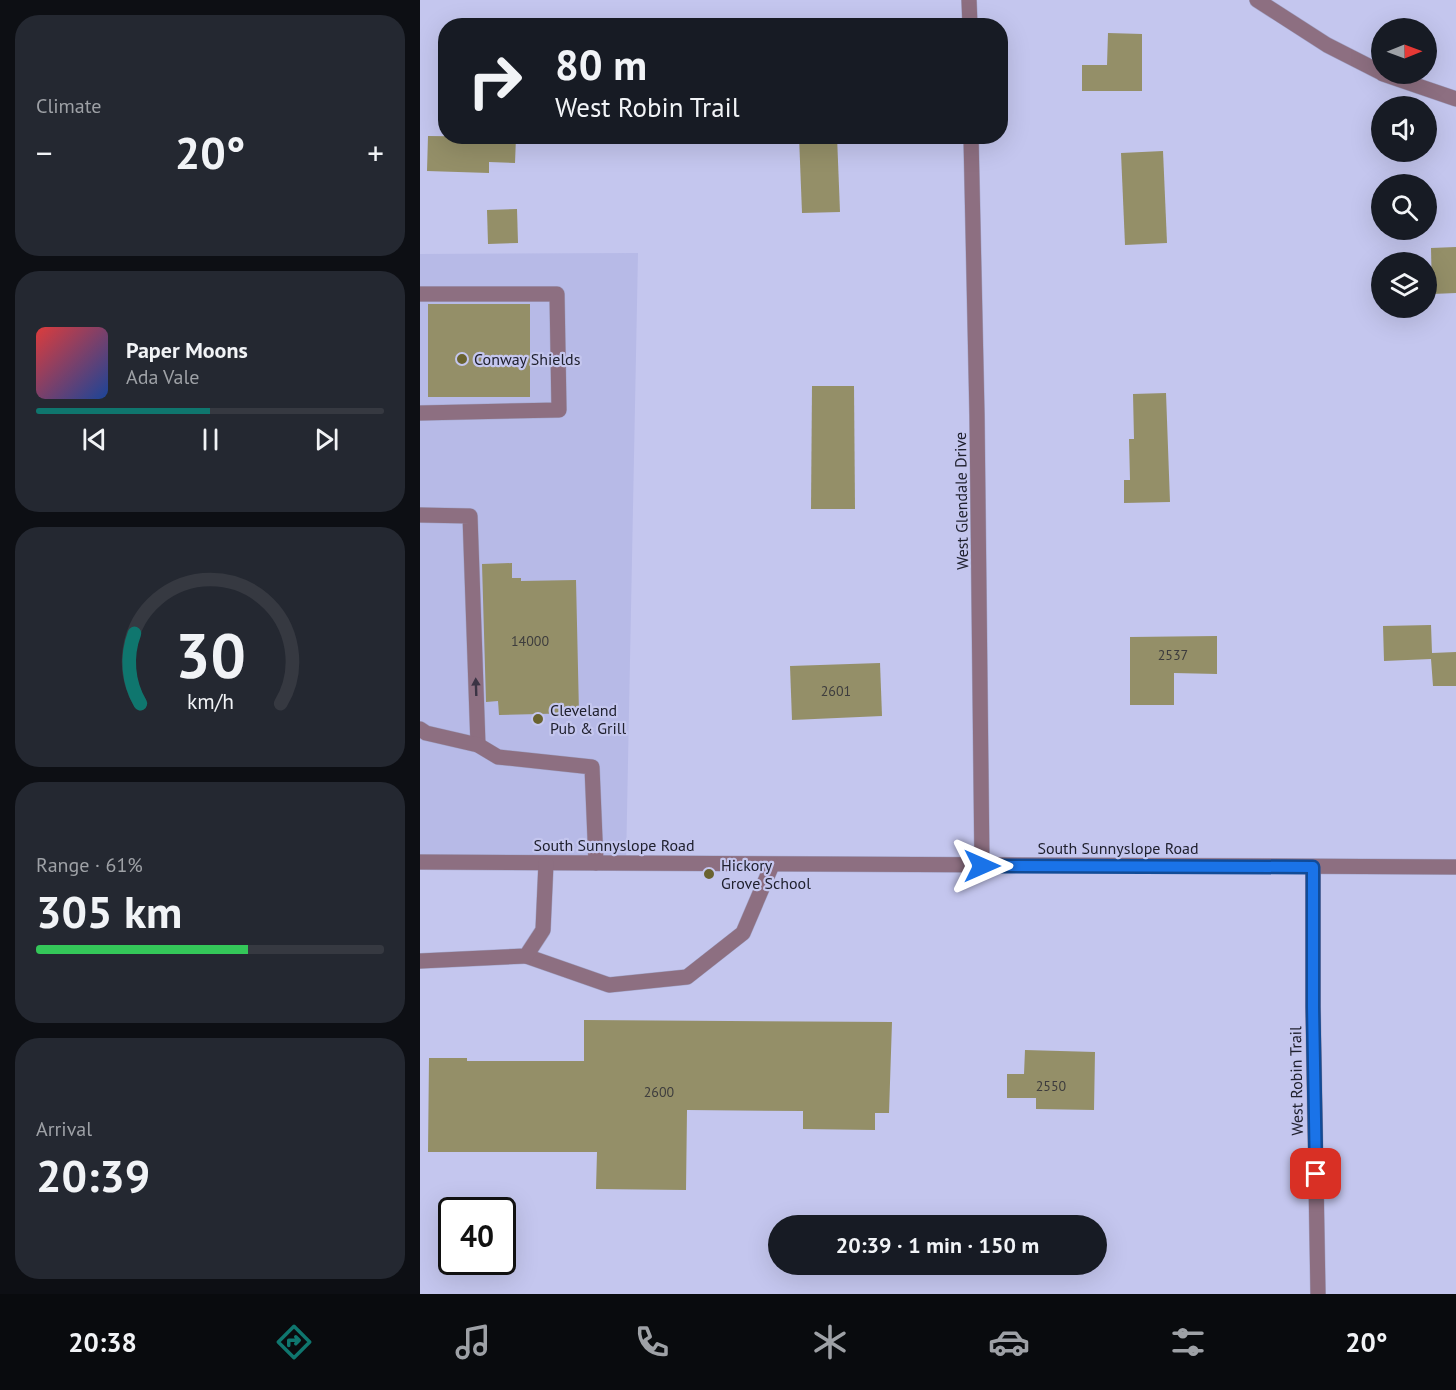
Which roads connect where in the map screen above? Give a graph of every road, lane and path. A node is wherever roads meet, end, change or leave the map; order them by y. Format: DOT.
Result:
graph roads {
  1 [pos="969,0"];
  2 [pos="1257,0"];
  3 [pos="969,18"];
  4 [pos="1371,67"];
  5 [pos="1413,84"];
  6 [pos="1456,99"];
  7 [pos="971,144"];
  8 [pos="420,294"];
  9 [pos="420,413"];
  10 [pos="420,515"];
  11 [pos="420,729"];
  12 [pos="478,745"];
  13 [pos="420,862"];
  14 [pos="546,863"];
  15 [pos="596,863"];
  16 [pos="772,865"];
  17 [pos="982,866"];
  18 [pos="1313,867"];
  19 [pos="1456,867"];
  20 [pos="526,956"];
  21 [pos="420,961"];
  22 [pos="1318,1294"];
  1 -- 3 [label="street"];
  2 -- 4 [label="street"];
  5 -- 6 [label="street"];
  7 -- 17 [label="street, West Glendale Drive"];
  8 -- 9 [label="street"];
  12 -- 10 [label="street, one-way"];
  11 -- 12 [label="street"];
  12 -- 15 [label="street"];
  13 -- 14 [label="street, South Sunnyslope Road"];
  14 -- 15 [label="street, South Sunnyslope Road"];
  14 -- 20 [label="street"];
  15 -- 16 [label="street, South Sunnyslope Road"];
  16 -- 17 [label="street, South Sunnyslope Road"];
  16 -- 20 [label="street"];
  17 -- 18 [label="street, South Sunnyslope Road"];
  18 -- 19 [label="street, South Sunnyslope Road"];
  18 -- 22 [label="street, West Robin Trail"];
  20 -- 21 [label="street"];
}
